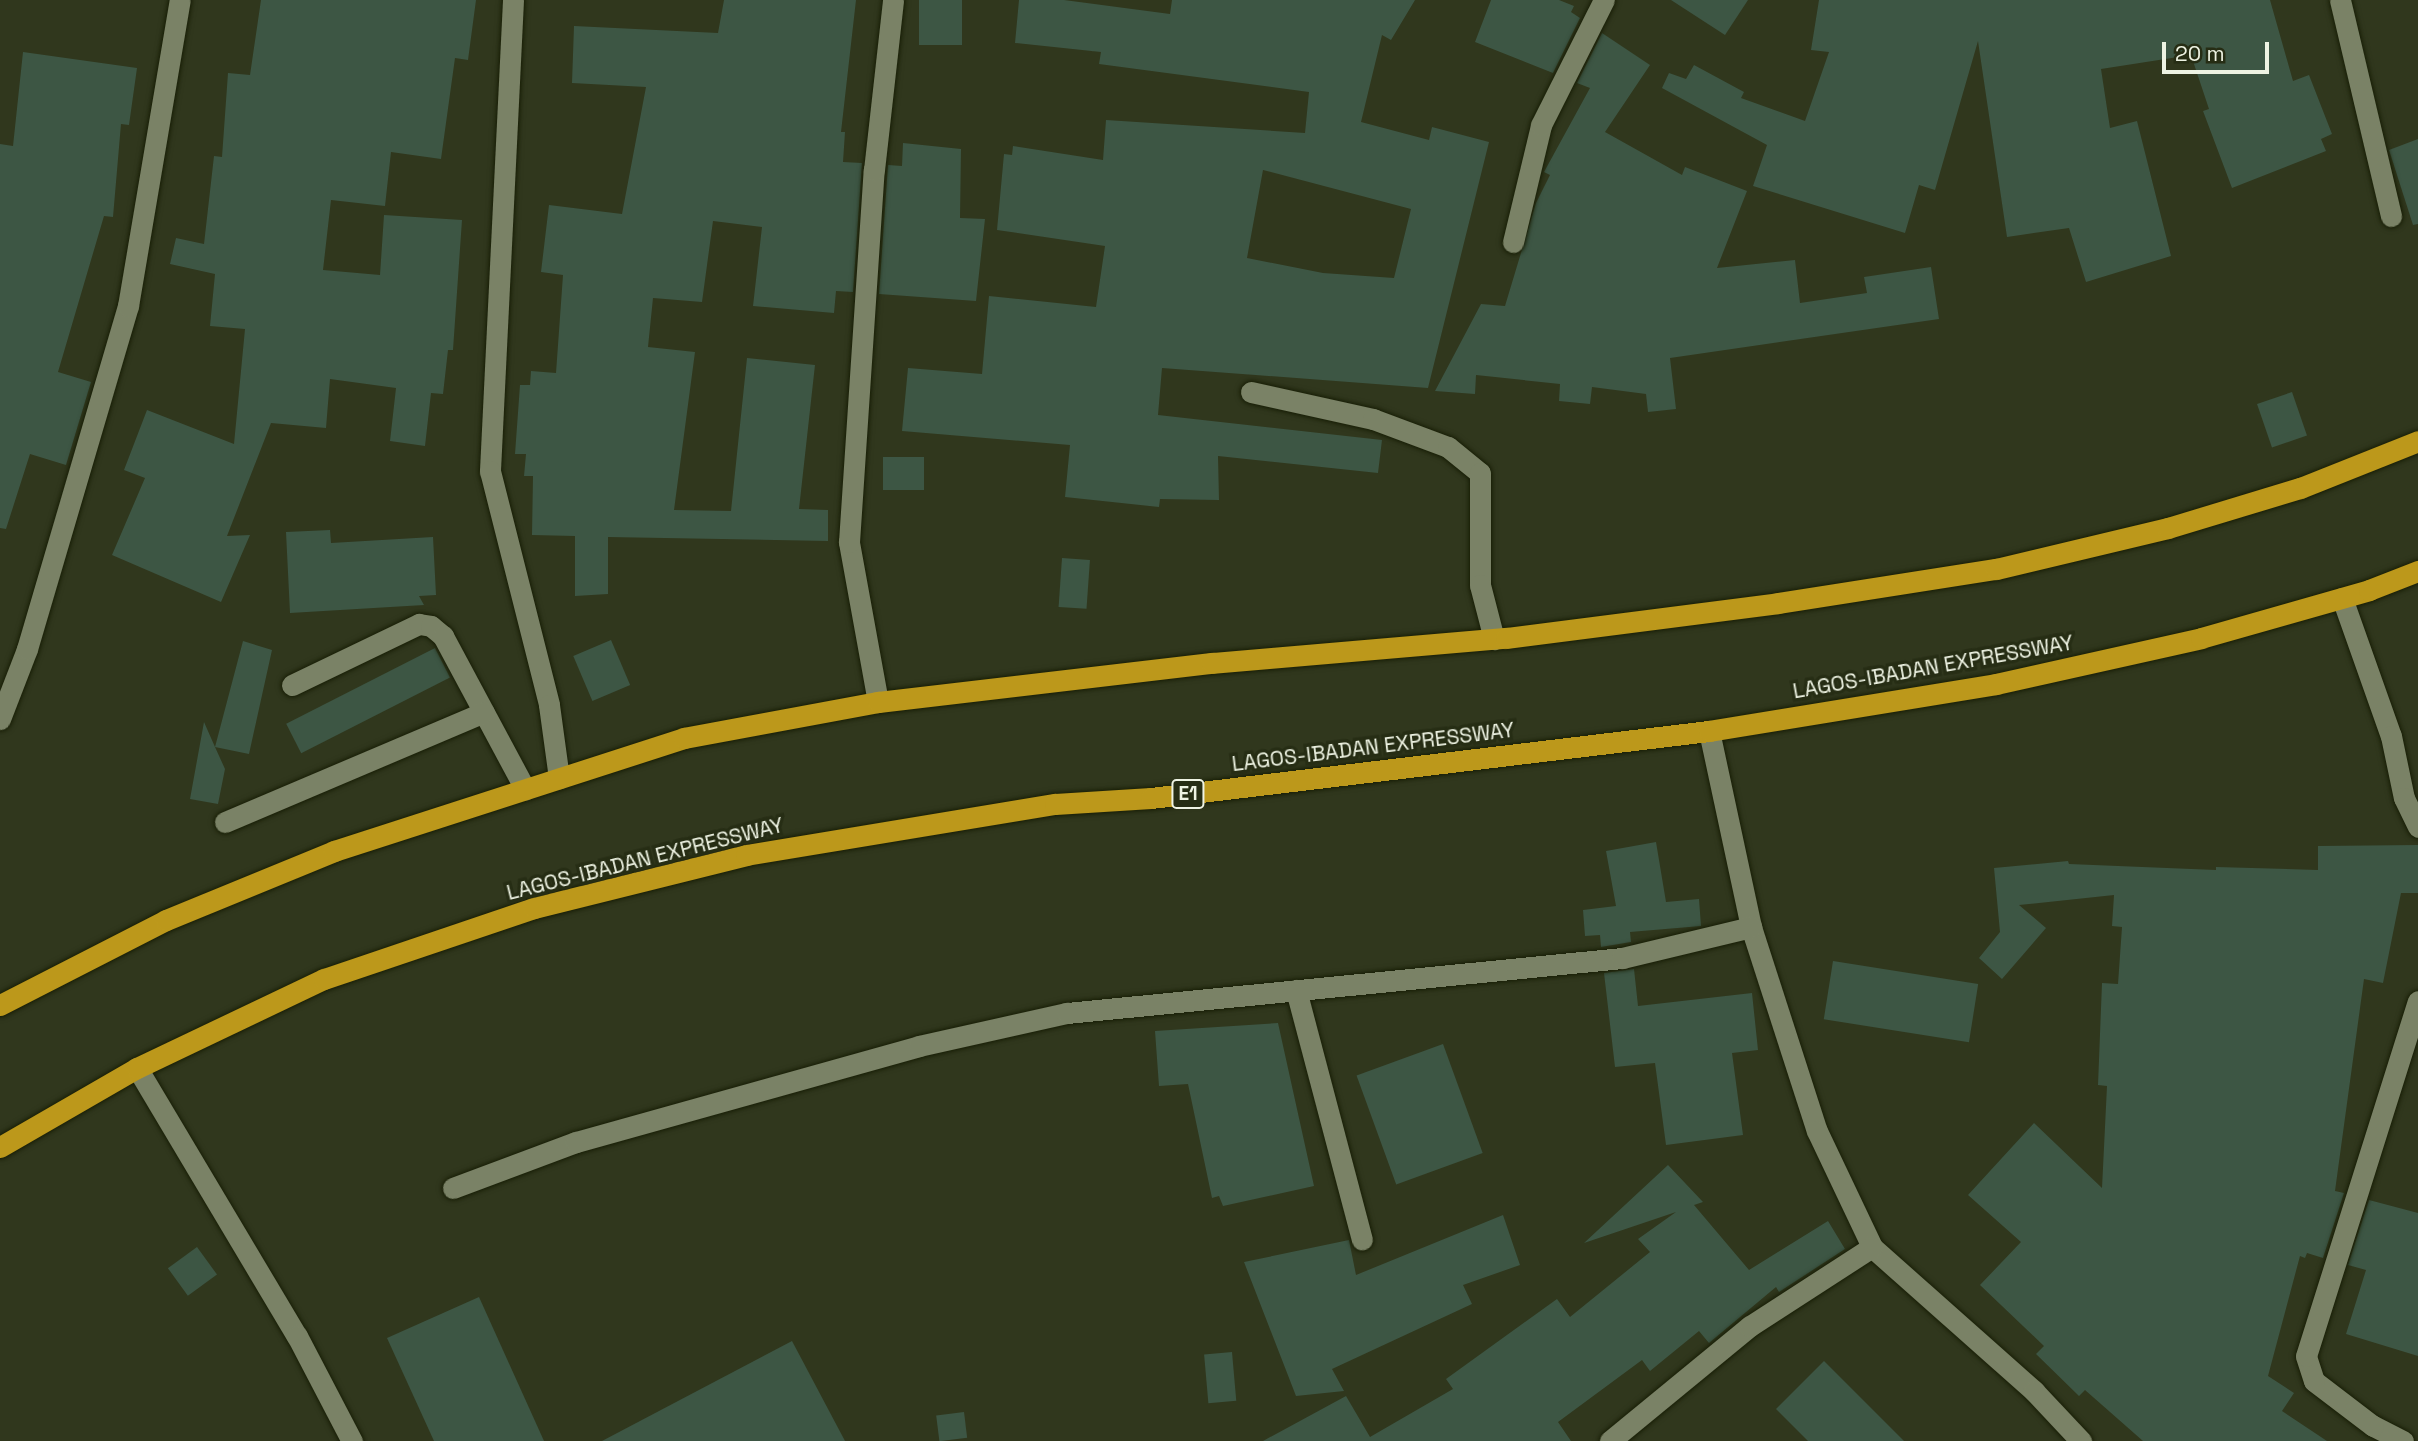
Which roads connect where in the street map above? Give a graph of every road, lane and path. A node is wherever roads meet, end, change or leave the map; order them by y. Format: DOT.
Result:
graph roads {
  1 [pos="180,0"];
  2 [pos="513,0"];
  3 [pos="892,0"];
  4 [pos="1604,0"];
  5 [pos="2340,0"];
  6 [pos="2391,216"];
  7 [pos="1513,242"];
  8 [pos="1251,392"];
  9 [pos="2418,441"];
  10 [pos="2418,571"];
  11 [pos="2342,598"];
  12 [pos="1494,639"];
  13 [pos="292,685"];
  14 [pos="877,702"];
  15 [pos="484,712"];
  16 [pos="0,719"];
  17 [pos="1709,731"];
  18 [pos="559,778"];
  19 [pos="525,789"];
  20 [pos="225,822"];
  21 [pos="2418,827"];
  22 [pos="1751,927"];
  23 [pos="1296,990"];
  24 [pos="2418,1001"];
  25 [pos="0,1005"];
  26 [pos="138,1068"];
  27 [pos="0,1147"];
  28 [pos="453,1188"];
  29 [pos="1362,1239"];
  30 [pos="1872,1247"];
  31 [pos="352,1441"];
  32 [pos="1610,1441"];
  33 [pos="2081,1441"];
  34 [pos="2403,1441"];
  1 -- 16 [label="street"];
  2 -- 18 [label="street"];
  3 -- 14 [label="street"];
  4 -- 7 [label="street"];
  5 -- 6 [label="street"];
  8 -- 12 [label="street"];
  9 -- 12 [label="highway"];
  10 -- 11 [label="highway, LAGOS-IBADAN EXPRESSWAY / E1"];
  11 -- 17 [label="highway, LAGOS-IBADAN EXPRESSWAY / E1"];
  11 -- 21 [label="street"];
  12 -- 14 [label="highway"];
  13 -- 15 [label="street"];
  14 -- 18 [label="highway"];
  15 -- 19 [label="street"];
  15 -- 20 [label="street"];
  17 -- 22 [label="street"];
  17 -- 26 [label="highway, LAGOS-IBADAN EXPRESSWAY / E1"];
  18 -- 19 [label="highway"];
  19 -- 25 [label="highway"];
  22 -- 23 [label="street"];
  22 -- 30 [label="street"];
  23 -- 28 [label="street"];
  23 -- 29 [label="street"];
  24 -- 34 [label="street"];
  26 -- 27 [label="highway, LAGOS-IBADAN EXPRESSWAY / E1"];
  26 -- 31 [label="street"];
  30 -- 32 [label="street"];
  30 -- 33 [label="street"];
}
